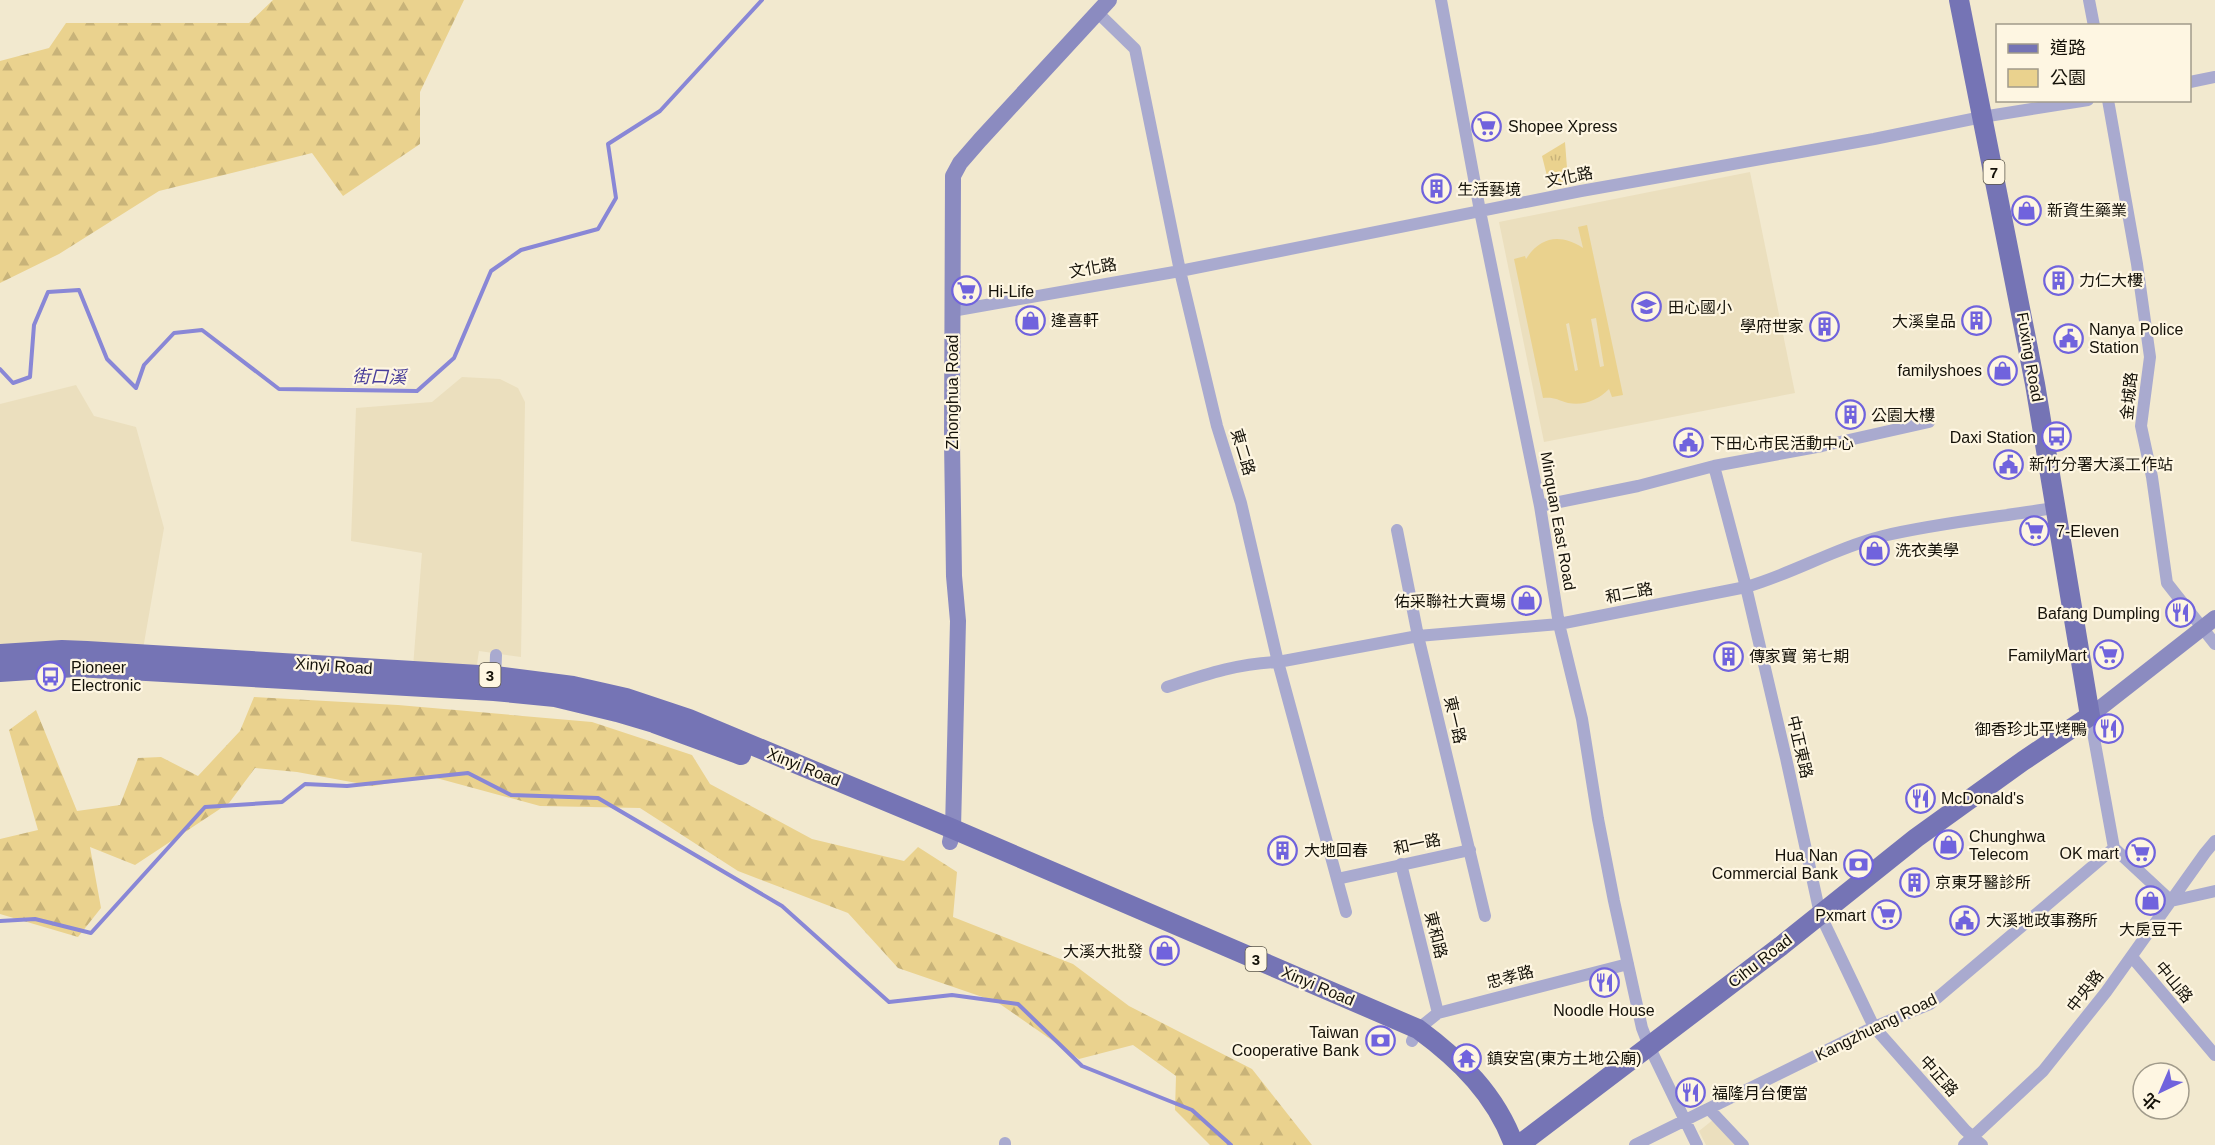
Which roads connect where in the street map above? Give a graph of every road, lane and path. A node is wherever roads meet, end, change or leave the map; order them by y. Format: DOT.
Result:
graph roads {
  1 [pos="1441,0"];
  2 [pos="1959,0"];
  3 [pos="2089,0"];
  4 [pos="1103,6"];
  5 [pos="2094,24"];
  6 [pos="2215,77"];
  7 [pos="2191,82"];
  8 [pos="2076,102"];
  9 [pos="2108,102"];
  10 [pos="1982,117"];
  11 [pos="1480,211"];
  12 [pos="1180,271"];
  13 [pos="952,311"];
  14 [pos="1929,422"];
  15 [pos="1714,466"];
  16 [pos="1540,506"];
  17 [pos="2054,508"];
  18 [pos="1397,530"];
  19 [pos="1746,587"];
  20 [pos="2208,623"];
  21 [pos="1559,624"];
  22 [pos="1419,636"];
  23 [pos="2215,644"];
  24 [pos="0,654"];
  25 [pos="496,655"];
  26 [pos="58,659"];
  27 [pos="1278,662"];
  28 [pos="0,672"];
  29 [pos="494,684"];
  30 [pos="1167,687"];
  31 [pos="2090,716"];
  32 [pos="952,835"];
  33 [pos="2215,841"];
  34 [pos="2114,848"];
  35 [pos="1470,850"];
  36 [pos="1401,864"];
  37 [pos="1337,879"];
  38 [pos="2215,891"];
  39 [pos="2171,901"];
  40 [pos="1346,912"];
  41 [pos="1820,914"];
  42 [pos="1485,916"];
  43 [pos="2132,957"];
  44 [pos="1628,964"];
  45 [pos="1438,1013"];
  46 [pos="1874,1027"];
  47 [pos="1415,1035"];
  48 [pos="1648,1046"];
  49 [pos="2215,1055"];
  50 [pos="1709,1109"];
  51 [pos="1685,1119"];
  52 [pos="1973,1142"];
  53 [pos="1503,1145"];
  54 [pos="1514,1145"];
  55 [pos="1519,1145"];
  56 [pos="1635,1145"];
  57 [pos="1697,1145"];
  58 [pos="1743,1145"];
  1 -- 11 [label="street, Minquan East Road"];
  2 -- 10 [label="main road, Fuxing Road / 7"];
  3 -- 5 [label="street"];
  4 -- 12 [label="street, 東二路"];
  4 -- 13 [label="street, Zhonghua Road"];
  6 -- 7 [label="street"];
  8 -- 10 [label="street, 文化路"];
  9 -- 20 [label="street, 金城路"];
  10 -- 11 [label="street, 文化路"];
  10 -- 17 [label="main road, Fuxing Road / 7"];
  11 -- 12 [label="street, 文化路"];
  11 -- 16 [label="street, Minquan East Road"];
  12 -- 13 [label="street, 文化路"];
  12 -- 27 [label="street, 東二路"];
  13 -- 32 [label="street, Zhonghua Road"];
  14 -- 15 [label="street"];
  15 -- 16 [label="street"];
  15 -- 19 [label="street, 中正東路"];
  16 -- 21 [label="street, Minquan East Road"];
  17 -- 19 [label="street, 和二路"];
  17 -- 31 [label="main road, Fuxing Road / 7"];
  18 -- 22 [label="street, 東一路"];
  19 -- 21 [label="street, 和二路"];
  19 -- 41 [label="street, 中正東路"];
  20 -- 23 [label="street, 金城路"];
  20 -- 31 [label="street"];
  21 -- 22 [label="street, 和二路"];
  21 -- 44 [label="street, Minquan East Road"];
  22 -- 27 [label="street, 和二路"];
  22 -- 35 [label="street, 東一路"];
  24 -- 26 [label="main road, Xinyi Road / 3"];
  25 -- 29 [label="street"];
  26 -- 28 [label="main road, Xinyi Road / 3"];
  26 -- 29 [label="main road, Xinyi Road / 3"];
  27 -- 30 [label="street, 和二路"];
  27 -- 37 [label="street, 東二路"];
  29 -- 32 [label="main road, Xinyi Road / 3"];
  31 -- 34 [label="street"];
  31 -- 41 [label="main road, Cihu Road"];
  32 -- 47 [label="main road, Xinyi Road / 3"];
  33 -- 39 [label="street, 中央路"];
  34 -- 39 [label="street"];
  34 -- 46 [label="street, Kangzhuang Road"];
  35 -- 36 [label="street, 和一路"];
  35 -- 42 [label="street, 東一路"];
  36 -- 37 [label="street, 和一路"];
  36 -- 45 [label="street, 東和路"];
  37 -- 40 [label="street, 東二路"];
  38 -- 39 [label="street"];
  39 -- 43 [label="street, 中央路"];
  41 -- 46 [label="street, 中正東路"];
  41 -- 48 [label="main road, Cihu Road"];
  43 -- 49 [label="street, 中山路"];
  43 -- 52 [label="street, 中央路"];
  44 -- 45 [label="street, 忠孝路"];
  44 -- 48 [label="street, Minquan East Road"];
  45 -- 47 [label="street, 忠孝路"];
  46 -- 50 [label="street, Kangzhuang Road"];
  46 -- 52 [label="street, 中正路"];
  47 -- 53 [label="main road, Xinyi Road / 3"];
  47 -- 54 [label="main road, Xinyi Road / 3"];
  48 -- 51 [label="street, Minquan East Road"];
  48 -- 55 [label="main road, Cihu Road"];
  50 -- 51 [label="street, Kangzhuang Road"];
  50 -- 58 [label="street"];
  51 -- 56 [label="street, Kangzhuang Road"];
  51 -- 57 [label="street, Minquan East Road"];
}
